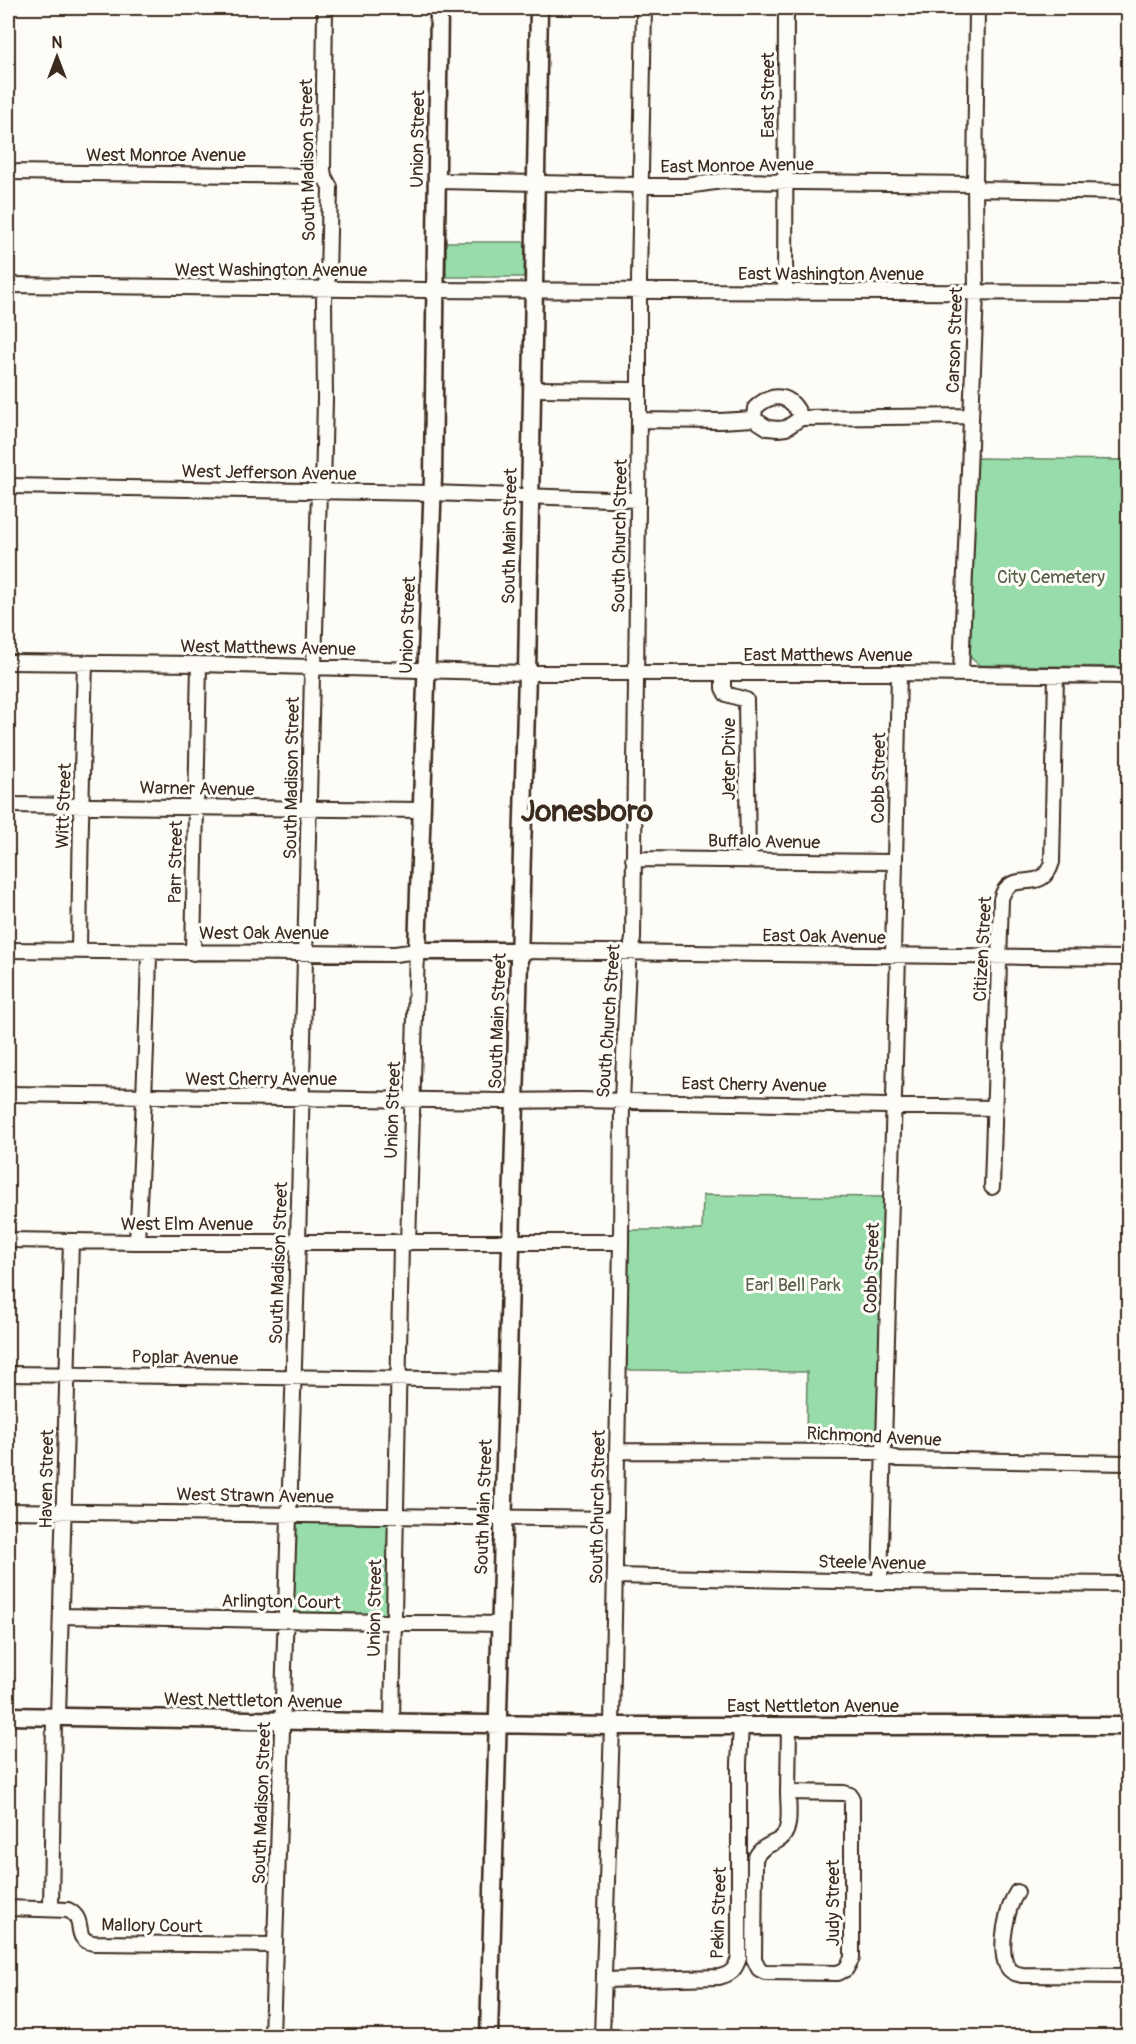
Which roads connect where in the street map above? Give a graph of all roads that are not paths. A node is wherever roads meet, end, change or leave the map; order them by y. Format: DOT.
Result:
graph roads {
  1 [pos="325,8"];
  2 [pos="439,8"];
  3 [pos="539,8"];
  4 [pos="644,8"];
  5 [pos="786,8"];
  6 [pos="977,8"];
  7 [pos="8,172"];
  8 [pos="324,176"];
  9 [pos="438,182"];
  10 [pos="536,183"];
  11 [pos="786,183"];
  12 [pos="640,185"];
  13 [pos="975,186"];
  14 [pos="1128,192"];
  15 [pos="8,285"];
  16 [pos="326,288"];
  17 [pos="436,290"];
  18 [pos="534,291"];
  19 [pos="639,291"];
  20 [pos="785,291"];
  21 [pos="976,293"];
  22 [pos="1128,293"];
  23 [pos="533,389"];
  24 [pos="639,390"];
  25 [pos="970,416"];
  26 [pos="801,418"];
  27 [pos="754,419"];
  28 [pos="639,420"];
  29 [pos="8,486"];
  30 [pos="321,491"];
  31 [pos="432,493"];
  32 [pos="531,497"];
  33 [pos="638,500"];
  34 [pos="8,662"];
  35 [pos="85,663"];
  36 [pos="199,664"];
  37 [pos="314,667"];
  38 [pos="427,670"];
  39 [pos="636,672"];
  40 [pos="527,673"];
  41 [pos="723,673"];
  42 [pos="899,673"];
  43 [pos="961,673"];
  44 [pos="1056,675"];
  45 [pos="1128,676"];
  46 [pos="8,805"];
  47 [pos="82,806"];
  48 [pos="195,806"];
  49 [pos="309,808"];
  50 [pos="421,810"];
  51 [pos="633,859"];
  52 [pos="748,860"];
  53 [pos="894,862"];
  54 [pos="8,950"];
  55 [pos="79,951"];
  56 [pos="417,951"];
  57 [pos="520,951"];
  58 [pos="149,952"];
  59 [pos="193,952"];
  60 [pos="304,952"];
  61 [pos="630,952"];
  62 [pos="896,956"];
  63 [pos="1000,957"];
  64 [pos="1128,958"];
  65 [pos="8,1094"];
  66 [pos="145,1096"];
  67 [pos="301,1097"];
  68 [pos="412,1099"];
  69 [pos="515,1100"];
  70 [pos="622,1101"];
  71 [pos="895,1106"];
  72 [pos="993,1108"];
  73 [pos="992,1186"];
  74 [pos="8,1240"];
  75 [pos="71,1241"];
  76 [pos="511,1241"];
  77 [pos="137,1242"];
  78 [pos="298,1242"];
  79 [pos="621,1242"];
  80 [pos="405,1243"];
  81 [pos="8,1374"];
  82 [pos="68,1374"];
  83 [pos="294,1378"];
  84 [pos="399,1379"];
  85 [pos="507,1380"];
  86 [pos="617,1451"];
  87 [pos="885,1455"];
  88 [pos="1128,1463"];
  89 [pos="8,1511"];
  90 [pos="64,1512"];
  91 [pos="289,1515"];
  92 [pos="396,1515"];
  93 [pos="503,1517"];
  94 [pos="616,1520"];
  95 [pos="615,1576"];
  96 [pos="880,1582"];
  97 [pos="1128,1584"];
  98 [pos="62,1616"];
  99 [pos="286,1620"];
  100 [pos="394,1622"];
  101 [pos="500,1623"];
  102 [pos="8,1716"];
  103 [pos="56,1717"];
  104 [pos="283,1720"];
  105 [pos="392,1722"];
  106 [pos="497,1725"];
  107 [pos="741,1725"];
  108 [pos="789,1725"];
  109 [pos="612,1726"];
  110 [pos="1128,1726"];
  111 [pos="788,1792"];
  112 [pos="1017,1892"];
  113 [pos="8,1908"];
  114 [pos="51,1908"];
  115 [pos="275,1945"];
  116 [pos="1128,1976"];
  117 [pos="604,1980"];
  118 [pos="272,2037"];
  119 [pos="489,2037"];
  120 [pos="602,2037"];
  1 -- 8 [label="street, South Madison Street"];
  2 -- 9 [label="main road, Union Street"];
  3 -- 10 [label="main road, South Main Street"];
  4 -- 12 [label="street, South Church Street"];
  5 -- 11 [label="street, East Street"];
  6 -- 13 [label="street, Carson Street"];
  7 -- 8 [label="street, West Monroe Avenue"];
  8 -- 16 [label="street, South Madison Street"];
  9 -- 10 [label="street"];
  9 -- 17 [label="main road, Union Street"];
  10 -- 12 [label="street, East Monroe Avenue"];
  10 -- 18 [label="main road, South Main Street"];
  11 -- 12 [label="street, East Monroe Avenue"];
  11 -- 13 [label="street, East Monroe Avenue"];
  11 -- 20 [label="street, East Street"];
  12 -- 19 [label="street, South Church Street"];
  13 -- 14 [label="street, East Monroe Avenue"];
  13 -- 21 [label="street, Carson Street"];
  15 -- 16 [label="street, West Washington Avenue"];
  16 -- 17 [label="street, West Washington Avenue"];
  16 -- 30 [label="street, South Madison Street"];
  17 -- 18 [label="street, West Washington Avenue"];
  17 -- 31 [label="main road, Union Street"];
  18 -- 19 [label="street, East Washington Avenue"];
  18 -- 23 [label="main road, South Main Street"];
  19 -- 20 [label="street, East Washington Avenue"];
  19 -- 24 [label="street, South Church Street"];
  20 -- 21 [label="street, East Washington Avenue"];
  21 -- 22 [label="street, East Washington Avenue"];
  21 -- 25 [label="street, Carson Street"];
  23 -- 24 [label="street"];
  23 -- 32 [label="main road, South Main Street"];
  24 -- 28 [label="street, South Church Street"];
  25 -- 26 [label="street"];
  25 -- 43 [label="street, Carson Street"];
  26 -- 27 [label="street"];
  26 -- 27 [label="street"];
  27 -- 28 [label="street"];
  28 -- 33 [label="street, South Church Street"];
  29 -- 30 [label="street, West Jefferson Avenue"];
  30 -- 31 [label="street, West Jefferson Avenue"];
  30 -- 37 [label="street, South Madison Street"];
  31 -- 32 [label="street, West Jefferson Avenue"];
  31 -- 38 [label="main road, Union Street"];
  32 -- 33 [label="street, West Jefferson Avenue"];
  32 -- 40 [label="main road, South Main Street"];
  33 -- 39 [label="street, South Church Street"];
  34 -- 35 [label="street, West Matthews Avenue"];
  35 -- 36 [label="street, West Matthews Avenue"];
  35 -- 47 [label="street, Witt Street"];
  36 -- 37 [label="street, West Matthews Avenue"];
  36 -- 48 [label="street, Parr Street"];
  37 -- 38 [label="street, West Matthews Avenue"];
  37 -- 49 [label="street, South Madison Street"];
  38 -- 40 [label="street, West Matthews Avenue"];
  38 -- 50 [label="main road, Union Street"];
  39 -- 40 [label="street, East Matthews Avenue"];
  39 -- 41 [label="street, East Matthews Avenue"];
  39 -- 51 [label="street, South Church Street"];
  40 -- 57 [label="main road, South Main Street"];
  41 -- 42 [label="street, East Matthews Avenue"];
  41 -- 52 [label="street, Jeter Drive"];
  42 -- 43 [label="street, East Matthews Avenue"];
  42 -- 53 [label="street, Cobb Street"];
  43 -- 44 [label="street, East Matthews Avenue"];
  44 -- 45 [label="street, East Matthews Avenue"];
  44 -- 63 [label="street, Citizen Street"];
  46 -- 47 [label="street, Warner Avenue"];
  47 -- 48 [label="street, Warner Avenue"];
  47 -- 55 [label="street, Witt Street"];
  48 -- 49 [label="street, Warner Avenue"];
  48 -- 59 [label="street, Parr Street"];
  49 -- 50 [label="street, Warner Avenue"];
  49 -- 60 [label="street, South Madison Street"];
  50 -- 56 [label="main road, Union Street"];
  51 -- 52 [label="street, Buffalo Avenue"];
  51 -- 61 [label="street, South Church Street"];
  52 -- 53 [label="street, Buffalo Avenue"];
  53 -- 62 [label="street, Cobb Street"];
  54 -- 55 [label="street, West Oak Avenue"];
  55 -- 58 [label="street, West Oak Avenue"];
  56 -- 57 [label="main road, West Oak Avenue"];
  56 -- 60 [label="street, West Oak Avenue"];
  56 -- 68 [label="street, Union Street"];
  57 -- 61 [label="street, East Oak Avenue"];
  57 -- 69 [label="main road, South Main Street"];
  58 -- 59 [label="street, West Oak Avenue"];
  58 -- 66 [label="street"];
  59 -- 60 [label="street, West Oak Avenue"];
  60 -- 67 [label="street, South Madison Street"];
  61 -- 62 [label="street, East Oak Avenue"];
  61 -- 70 [label="street, South Church Street"];
  62 -- 63 [label="street, East Oak Avenue"];
  62 -- 71 [label="street, Cobb Street"];
  63 -- 64 [label="street, East Oak Avenue"];
  63 -- 72 [label="street, Citizen Street"];
  65 -- 66 [label="street, West Cherry Avenue"];
  66 -- 67 [label="street, West Cherry Avenue"];
  66 -- 77 [label="street"];
  67 -- 68 [label="street, West Cherry Avenue"];
  67 -- 78 [label="street, South Madison Street"];
  68 -- 69 [label="street, West Cherry Avenue"];
  68 -- 80 [label="street, Union Street"];
  69 -- 70 [label="street, East Cherry Avenue"];
  69 -- 76 [label="main road, South Main Street"];
  70 -- 71 [label="street, East Cherry Avenue"];
  70 -- 79 [label="street, South Church Street"];
  71 -- 72 [label="street, East Cherry Avenue"];
  71 -- 87 [label="street, Cobb Street"];
  72 -- 73 [label="street, Citizen Street"];
  74 -- 75 [label="street, West Elm Avenue"];
  75 -- 77 [label="street, West Elm Avenue"];
  75 -- 82 [label="street, Haven Street"];
  76 -- 79 [label="street, West Elm Avenue"];
  76 -- 80 [label="street, West Elm Avenue"];
  76 -- 85 [label="main road, South Main Street"];
  77 -- 78 [label="street, West Elm Avenue"];
  78 -- 80 [label="street, West Elm Avenue"];
  78 -- 83 [label="street, South Madison Street"];
  79 -- 86 [label="street, South Church Street"];
  80 -- 84 [label="street, Union Street"];
  81 -- 82 [label="street, Poplar Avenue"];
  82 -- 83 [label="street, Poplar Avenue"];
  82 -- 90 [label="street, Haven Street"];
  83 -- 84 [label="street, Poplar Avenue"];
  83 -- 91 [label="street, South Madison Street"];
  84 -- 85 [label="street, Poplar Avenue"];
  84 -- 92 [label="street, Union Street"];
  85 -- 93 [label="main road, South Main Street"];
  86 -- 87 [label="street, Richmond Avenue"];
  86 -- 94 [label="street, South Church Street"];
  87 -- 88 [label="street, Richmond Avenue"];
  87 -- 96 [label="street, Cobb Street"];
  89 -- 90 [label="street, West Strawn Avenue"];
  90 -- 91 [label="street, West Strawn Avenue"];
  90 -- 98 [label="street, Haven Street"];
  91 -- 92 [label="street, West Strawn Avenue"];
  91 -- 99 [label="street, South Madison Street"];
  92 -- 93 [label="street, West Strawn Avenue"];
  92 -- 100 [label="street, Union Street"];
  93 -- 94 [label="street, West Strawn Avenue"];
  93 -- 101 [label="main road, South Main Street"];
  94 -- 95 [label="street, South Church Street"];
  95 -- 96 [label="street, Steele Avenue"];
  95 -- 109 [label="street, South Church Street"];
  96 -- 97 [label="street, Steele Avenue"];
  98 -- 99 [label="street, Arlington Court"];
  98 -- 103 [label="street, Haven Street"];
  99 -- 100 [label="street, Arlington Court"];
  99 -- 104 [label="street, South Madison Street"];
  100 -- 101 [label="street, Arlington Court"];
  100 -- 105 [label="street, Union Street"];
  101 -- 106 [label="main road, South Main Street"];
  102 -- 103 [label="main road, West Nettleton Avenue"];
  103 -- 104 [label="main road, West Nettleton Avenue"];
  103 -- 114 [label="street, Haven Street"];
  104 -- 105 [label="main road, West Nettleton Avenue"];
  104 -- 115 [label="street, South Madison Street"];
  105 -- 106 [label="main road, West Nettleton Avenue"];
  106 -- 109 [label="main road, East Nettleton Avenue"];
  106 -- 119 [label="main road, South Main Street"];
  107 -- 108 [label="main road, East Nettleton Avenue"];
  107 -- 109 [label="main road, East Nettleton Avenue"];
  107 -- 117 [label="street, Pekin Street"];
  108 -- 110 [label="main road, East Nettleton Avenue"];
  108 -- 111 [label="street, Judy Street"];
  109 -- 117 [label="street, South Church Street"];
  111 -- 111 [label="street, Judy Street"];
  112 -- 116 [label="street"];
  113 -- 114 [label="street"];
  114 -- 115 [label="street, Mallory Court"];
  115 -- 118 [label="street, South Madison Street"];
  117 -- 120 [label="street, South Church Street"];
}
